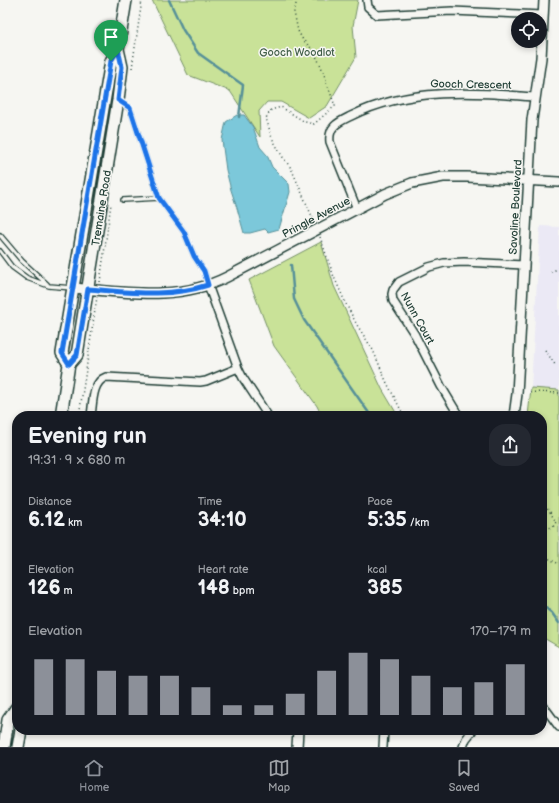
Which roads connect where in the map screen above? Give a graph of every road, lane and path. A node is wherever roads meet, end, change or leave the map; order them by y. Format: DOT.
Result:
graph roads {
  1 [pos="126,0"];
  2 [pos="142,0"];
  3 [pos="296,0"];
  4 [pos="368,0"];
  5 [pos="544,0"];
  6 [pos="543,12"];
  7 [pos="511,14"];
  8 [pos="541,48"];
  9 [pos="118,49"];
  10 [pos="132,69"];
  11 [pos="535,97"];
  12 [pos="118,100"];
  13 [pos="528,180"];
  14 [pos="559,182"];
  15 [pos="159,198"];
  16 [pos="123,200"];
  17 [pos="112,202"];
  18 [pos="357,209"];
  19 [pos="315,223"];
  20 [pos="0,235"];
  21 [pos="322,241"];
  22 [pos="0,251"];
  23 [pos="524,265"];
  24 [pos="559,268"];
  25 [pos="551,272"];
  26 [pos="208,285"];
  27 [pos="49,286"];
  28 [pos="72,288"];
  29 [pos="93,290"];
  30 [pos="545,350"];
  31 [pos="69,364"];
  32 [pos="556,366"];
  33 [pos="238,368"];
  34 [pos="530,392"];
  35 [pos="559,393"];
  36 [pos="62,411"];
  37 [pos="80,411"];
  38 [pos="92,411"];
  39 [pos="265,411"];
  40 [pos="401,411"];
  41 [pos="456,411"];
  42 [pos="515,411"];
  43 [pos="547,509"];
  44 [pos="547,528"];
  45 [pos="547,558"];
  46 [pos="559,564"];
  47 [pos="547,711"];
  48 [pos="12,714"];
  49 [pos="559,727"];
  50 [pos="19,735"];
  51 [pos="298,735"];
  52 [pos="384,735"];
  53 [pos="469,735"];
  54 [pos="4,747"];
  55 [pos="18,747"];
  56 [pos="297,747"];
  57 [pos="383,747"];
  58 [pos="463,747"];
  1 -- 9 [label="main road, Tremaine Road"];
  2 -- 10 [label="path"];
  3 -- 19 [label="path"];
  4 -- 7 [label="street"];
  5 -- 6 [label="street, Savoline Boulevard"];
  8 -- 11 [label="street, Savoline Boulevard"];
  9 -- 12 [label="main road, Tremaine Road"];
  9 -- 28 [label="main road, Tremaine Road"];
  11 -- 13 [label="street, Savoline Boulevard"];
  11 -- 18 [label="street, Gooch Crescent"];
  12 -- 15 [label="lane"];
  12 -- 29 [label="main road, Tremaine Road"];
  13 -- 14 [label="street, Pringle Avenue"];
  13 -- 18 [label="street, Pringle Avenue"];
  13 -- 23 [label="street, Savoline Boulevard"];
  15 -- 16 [label="lane"];
  15 -- 26 [label="lane"];
  17 -- 29 [label="path"];
  18 -- 26 [label="street, Pringle Avenue"];
  20 -- 27 [label="lane"];
  21 -- 40 [label="path"];
  22 -- 27 [label="lane"];
  23 -- 41 [label="street, Nunn Court"];
  23 -- 42 [label="street, Savoline Boulevard"];
  24 -- 25 [label="path"];
  26 -- 29 [label="street, Pringle Avenue"];
  26 -- 33 [label="street"];
  27 -- 28 [label="lane"];
  28 -- 29 [label="street, Pringle Avenue"];
  28 -- 31 [label="main road, Tremaine Road"];
  29 -- 31 [label="main road, Tremaine Road"];
  29 -- 37 [label="path"];
  30 -- 32 [label="path"];
  31 -- 36 [label="main road, Tremaine Road"];
  33 -- 38 [label="street"];
  33 -- 39 [label="street"];
  34 -- 35 [label="path"];
  43 -- 44 [label="path"];
  45 -- 46 [label="path"];
  47 -- 49 [label="street"];
  48 -- 54 [label="main road"];
  50 -- 55 [label="main road"];
  51 -- 56 [label="street"];
  52 -- 57 [label="street"];
  53 -- 58 [label="street"];
}
